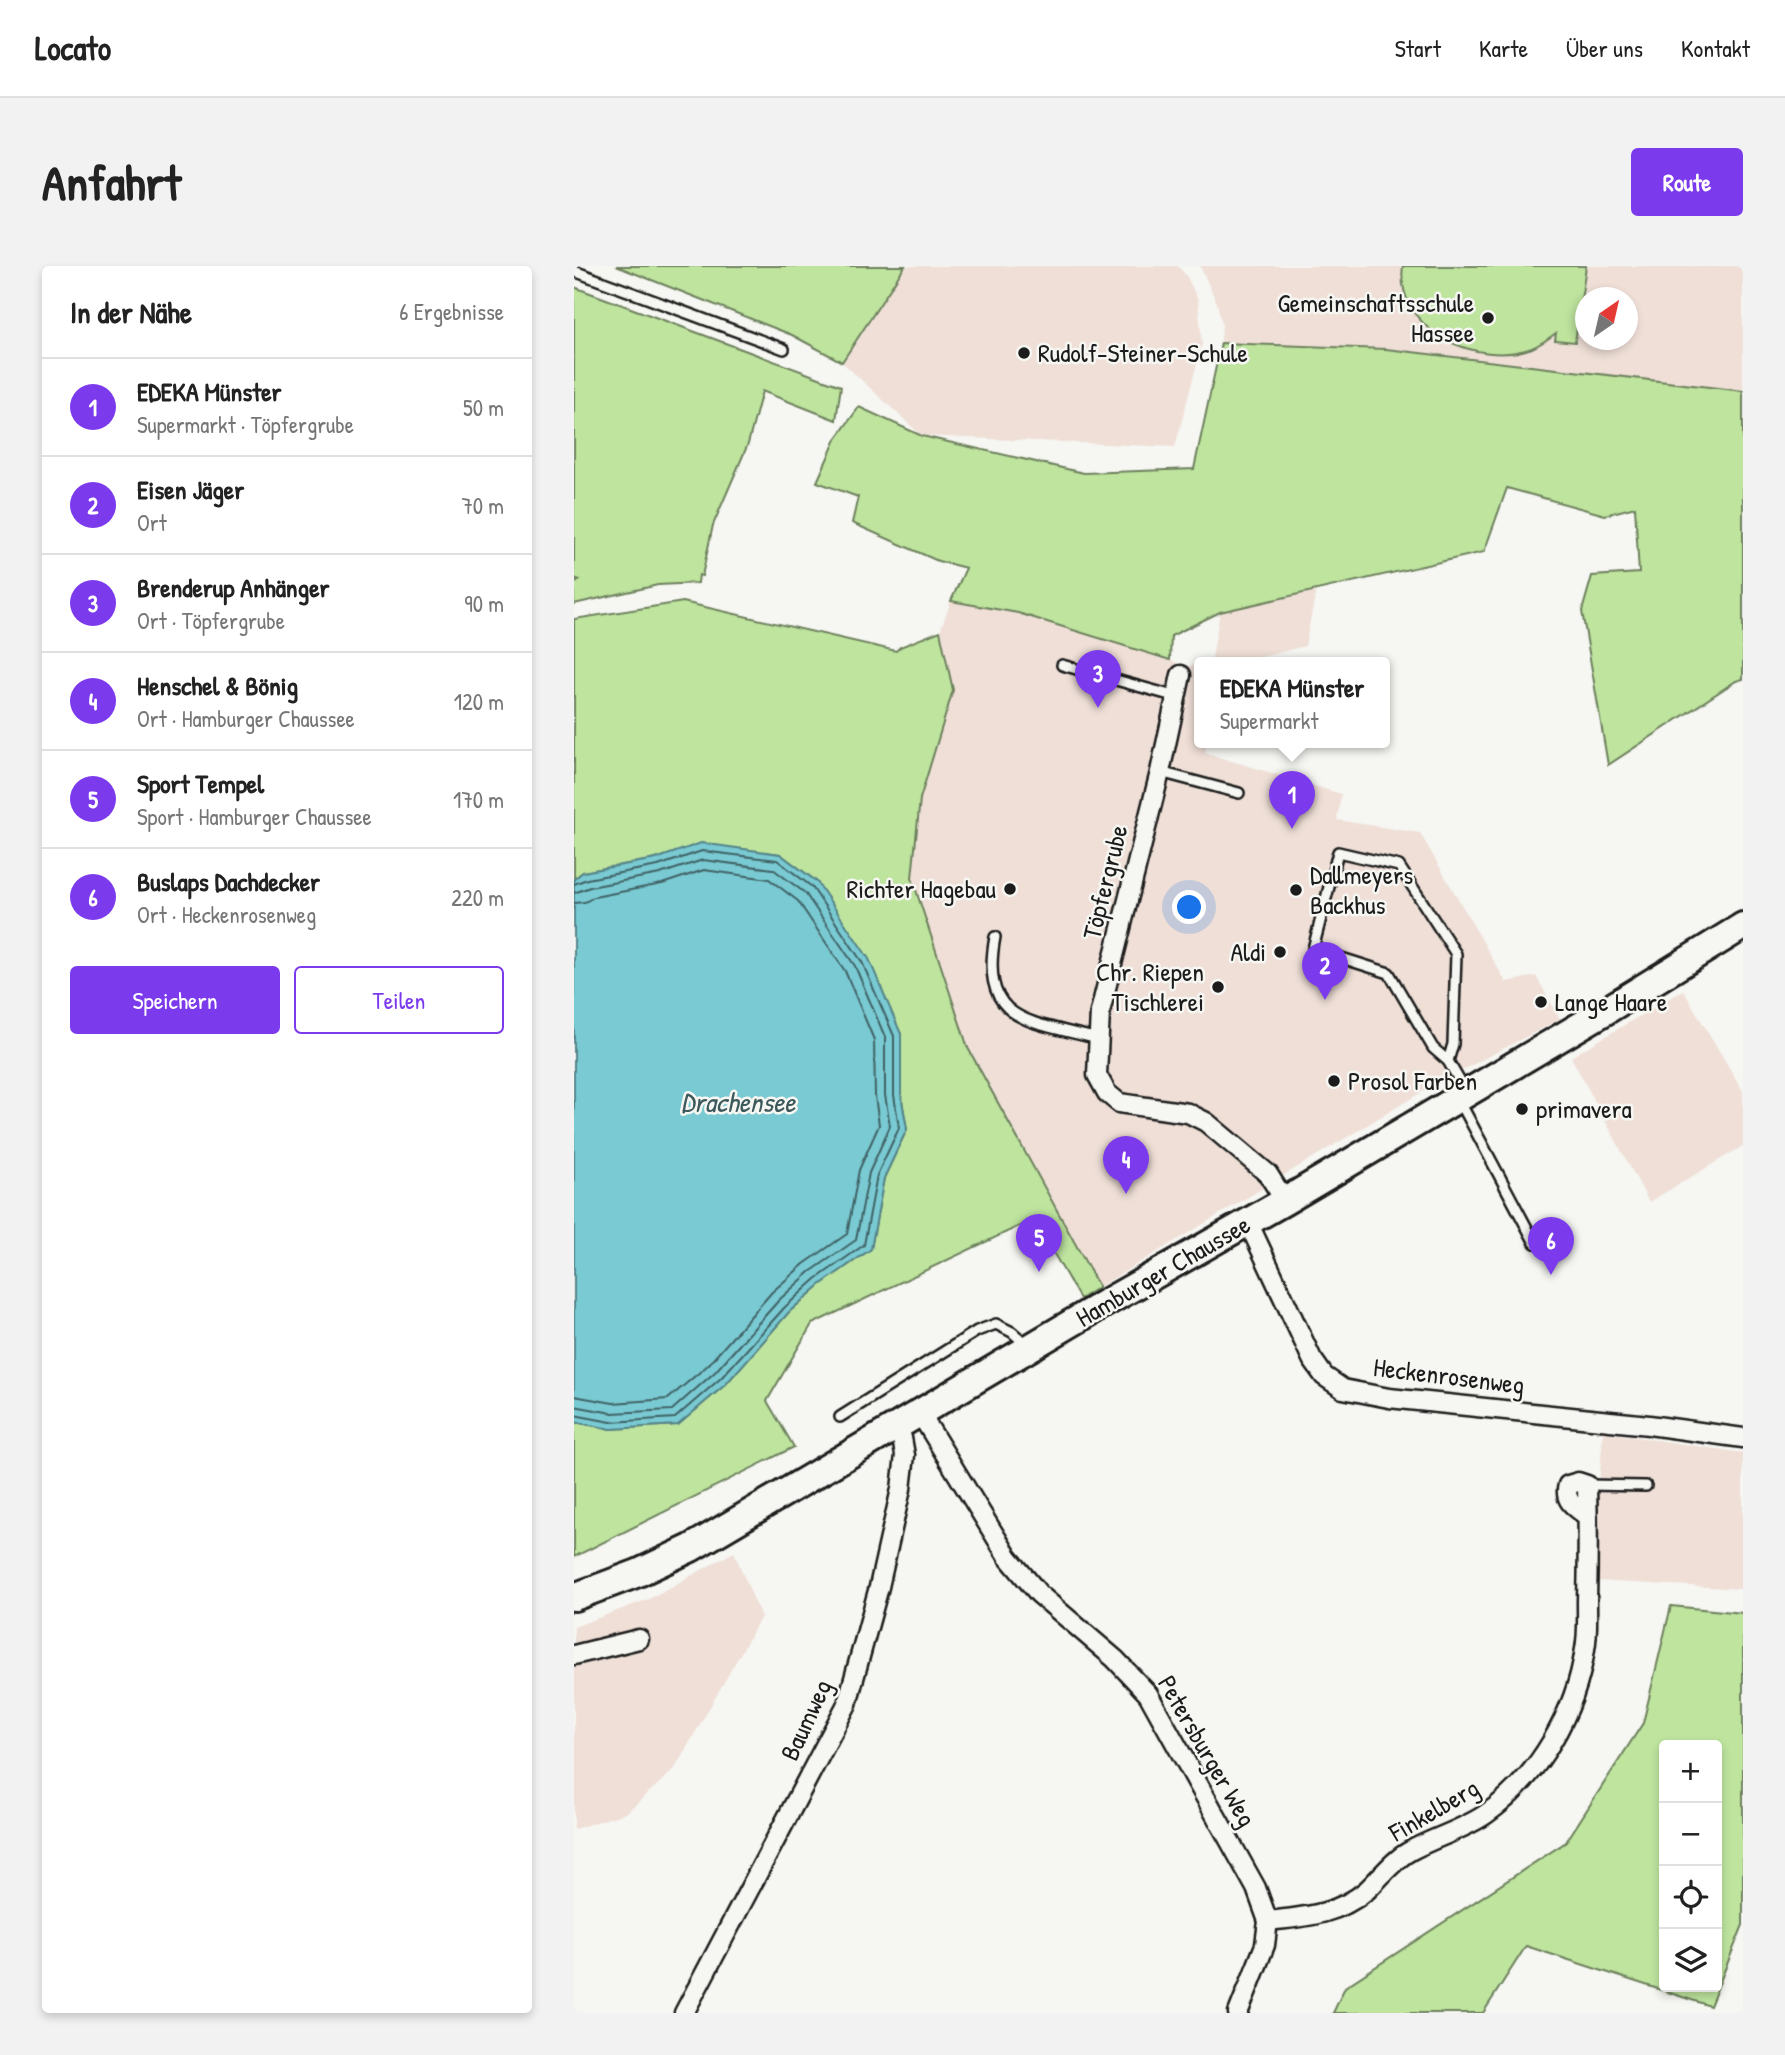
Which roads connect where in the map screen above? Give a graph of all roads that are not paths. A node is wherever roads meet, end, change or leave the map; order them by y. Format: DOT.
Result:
graph roads {
  1 [pos="574,271"];
  2 [pos="784,349"];
  3 [pos="1062,665"];
  4 [pos="1181,674"];
  5 [pos="1177,698"];
  6 [pos="1160,772"];
  7 [pos="1239,793"];
  8 [pos="1743,926"];
  9 [pos="995,937"];
  10 [pos="1098,1039"];
  11 [pos="1448,1061"];
  12 [pos="1462,1096"];
  13 [pos="1285,1201"];
  14 [pos="1248,1222"];
  15 [pos="1535,1243"];
  16 [pos="1031,1348"];
  17 [pos="920,1413"];
  18 [pos="840,1417"];
  19 [pos="897,1427"];
  20 [pos="1743,1438"];
  21 [pos="1587,1485"];
  22 [pos="1646,1486"];
  23 [pos="574,1597"];
  24 [pos="639,1639"];
  25 [pos="574,1655"];
  26 [pos="1268,1921"];
  27 [pos="692,2010"];
  28 [pos="1238,2013"];
  1 -- 2 [label="lane"];
  3 -- 5 [label="lane"];
  4 -- 5 [label="street, Töpfergrube"];
  5 -- 6 [label="street, Töpfergrube"];
  6 -- 7 [label="lane"];
  6 -- 10 [label="street, Töpfergrube"];
  8 -- 12 [label="main road, Hamburger Chaussee"];
  9 -- 10 [label="lane"];
  10 -- 13 [label="street, Töpfergrube"];
  11 -- 11 [label="lane"];
  11 -- 12 [label="lane"];
  12 -- 13 [label="main road, Hamburger Chaussee"];
  12 -- 15 [label="lane"];
  13 -- 14 [label="main road, Hamburger Chaussee"];
  14 -- 16 [label="main road, Hamburger Chaussee"];
  14 -- 20 [label="street, Heckenrosenweg"];
  16 -- 17 [label="main road, Hamburger Chaussee"];
  16 -- 18 [label="lane"];
  17 -- 19 [label="main road, Hamburger Chaussee"];
  17 -- 26 [label="street, Petersburger Weg"];
  19 -- 23 [label="main road, Hamburger Chaussee"];
  19 -- 27 [label="street, Baumweg"];
  21 -- 22 [label="lane"];
  21 -- 26 [label="street, Finkelberg"];
  24 -- 25 [label="street"];
  26 -- 28 [label="street"];
}
